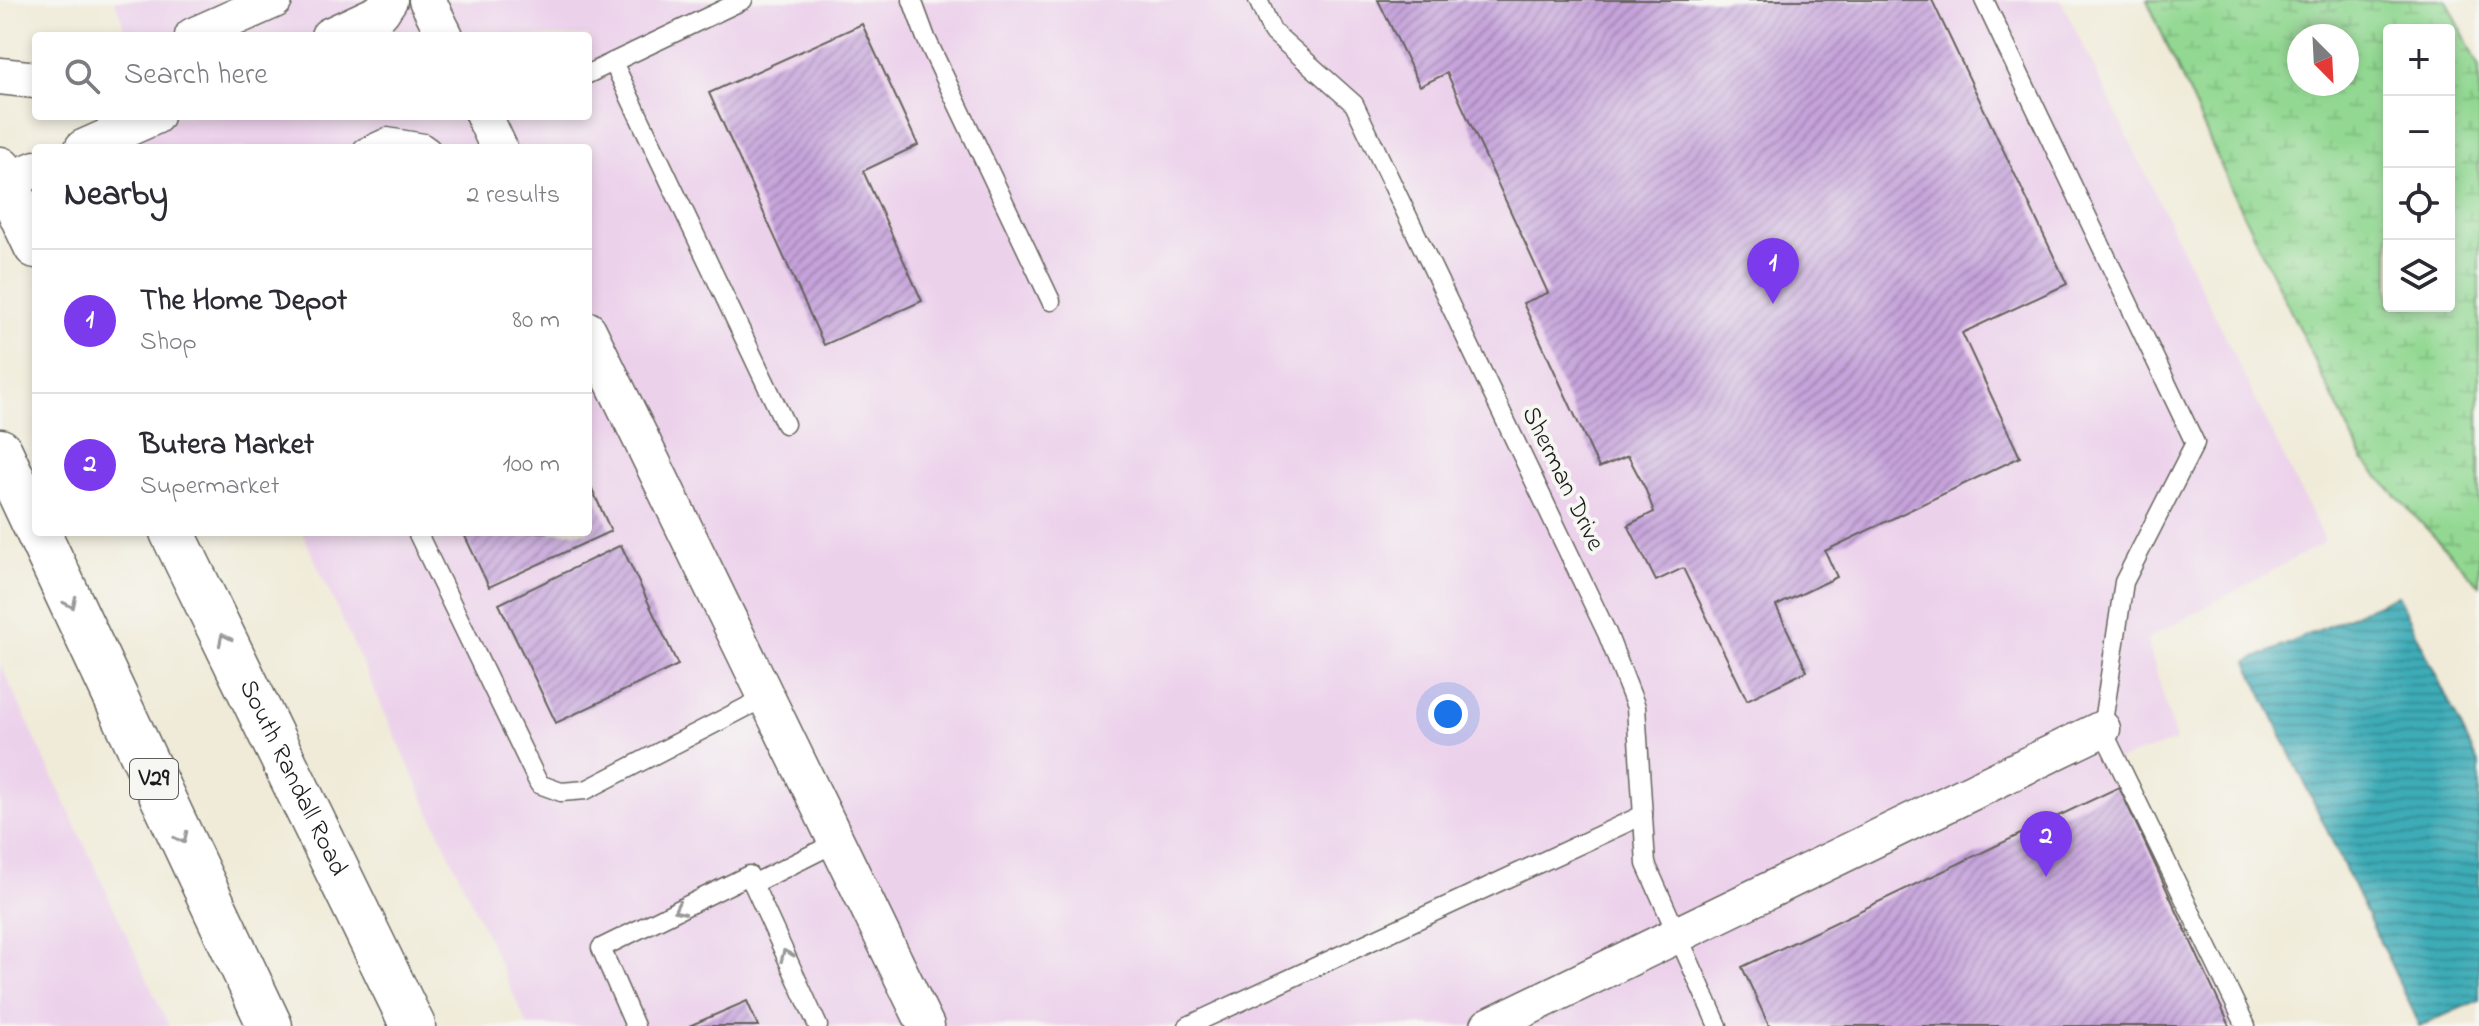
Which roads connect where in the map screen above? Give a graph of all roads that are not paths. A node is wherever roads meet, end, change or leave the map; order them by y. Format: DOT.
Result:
graph roads {
  1 [pos="274,0"];
  2 [pos="389,0"];
  3 [pos="427,0"];
  4 [pos="743,0"];
  5 [pos="912,0"];
  6 [pos="1258,0"];
  7 [pos="1984,0"];
  8 [pos="202,32"];
  9 [pos="338,32"];
  10 [pos="443,32"];
  11 [pos="613,62"];
  12 [pos="592,72"];
  13 [pos="0,76"];
  14 [pos="32,80"];
  15 [pos="146,120"];
  16 [pos="92,144"];
  17 [pos="372,144"];
  18 [pos="425,144"];
  19 [pos="11,175"];
  20 [pos="32,235"];
  21 [pos="1051,301"];
  22 [pos="592,338"];
  23 [pos="785,424"];
  24 [pos="0,451"];
  25 [pos="32,519"];
  26 [pos="40,536"];
  27 [pos="174,536"];
  28 [pos="419,536"];
  29 [pos="766,697"];
  30 [pos="2102,729"];
  31 [pos="1643,815"];
  32 [pos="837,842"];
  33 [pos="753,884"];
  34 [pos="1676,936"];
  35 [pos="270,1026"];
  36 [pos="413,1026"];
  37 [pos="635,1026"];
  38 [pos="818,1026"];
  39 [pos="926,1026"];
  40 [pos="1188,1026"];
  41 [pos="1489,1026"];
  42 [pos="1718,1026"];
  43 [pos="2246,1026"];
  1 -- 8 [label="street"];
  2 -- 9 [label="street"];
  3 -- 10 [label="street"];
  4 -- 11 [label="lane"];
  5 -- 21 [label="lane"];
  6 -- 31 [label="lane, Sherman Drive"];
  7 -- 30 [label="lane"];
  11 -- 12 [label="lane"];
  11 -- 23 [label="lane"];
  13 -- 14 [label="street"];
  15 -- 16 [label="street"];
  17 -- 18 [label="lane"];
  19 -- 20 [label="main road"];
  22 -- 29 [label="street"];
  24 -- 25 [label="main road, V29"];
  26 -- 35 [label="main road, V29, one-way"];
  36 -- 27 [label="main road, South Randall Road, one-way"];
  28 -- 29 [label="lane"];
  29 -- 32 [label="street"];
  30 -- 34 [label="street"];
  30 -- 43 [label="lane"];
  31 -- 34 [label="lane, Sherman Drive"];
  31 -- 40 [label="lane"];
  32 -- 33 [label="lane"];
  32 -- 39 [label="street"];
  33 -- 37 [label="lane, one-way"];
  38 -- 33 [label="lane, one-way"];
  34 -- 41 [label="street"];
  34 -- 42 [label="lane, Sherman Drive"];
}
